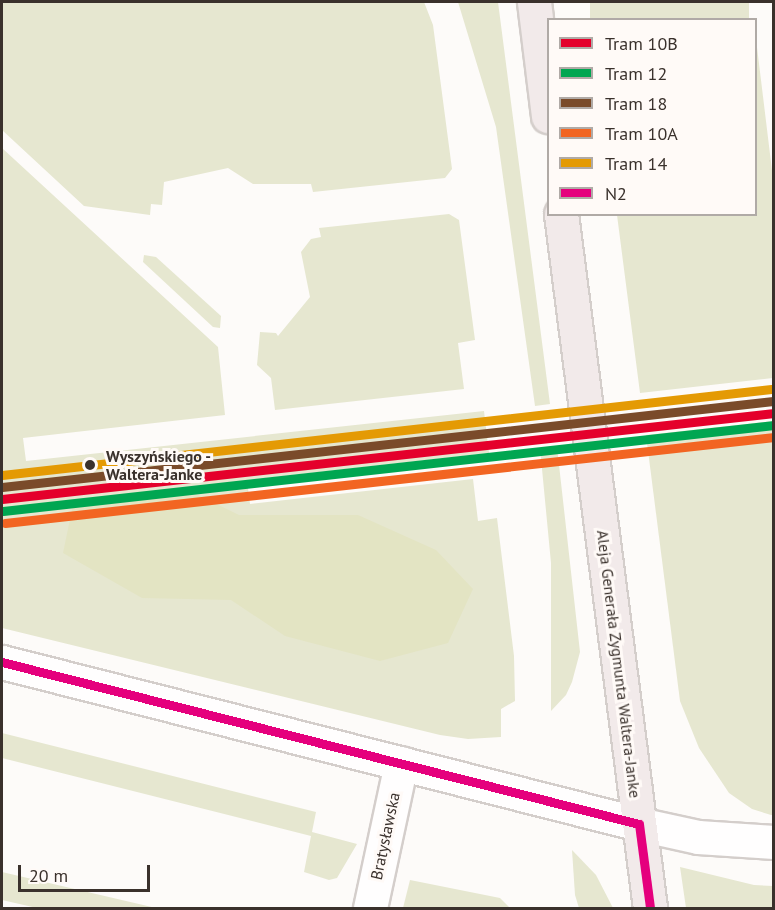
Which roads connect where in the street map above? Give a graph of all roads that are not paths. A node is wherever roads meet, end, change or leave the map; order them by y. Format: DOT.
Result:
graph roads {
  1 [pos="534,2"];
  2 [pos="547,101"];
  3 [pos="561,216"];
  4 [pos="2,662"];
  5 [pos="401,763"];
  6 [pos="639,824"];
  7 [pos="774,842"];
  8 [pos="370,909"];
  9 [pos="650,909"];
  1 -- 2 [label="main road"];
  3 -- 6 [label="main road, Aleja Generała Zygmunta Waltera-Janke"];
  4 -- 5 [label="street"];
  5 -- 6 [label="street"];
  5 -- 8 [label="street, Bratysławska"];
  6 -- 7 [label="street"];
  6 -- 9 [label="main road, Aleja Generała Zygmunta Waltera-Janke"];
}
